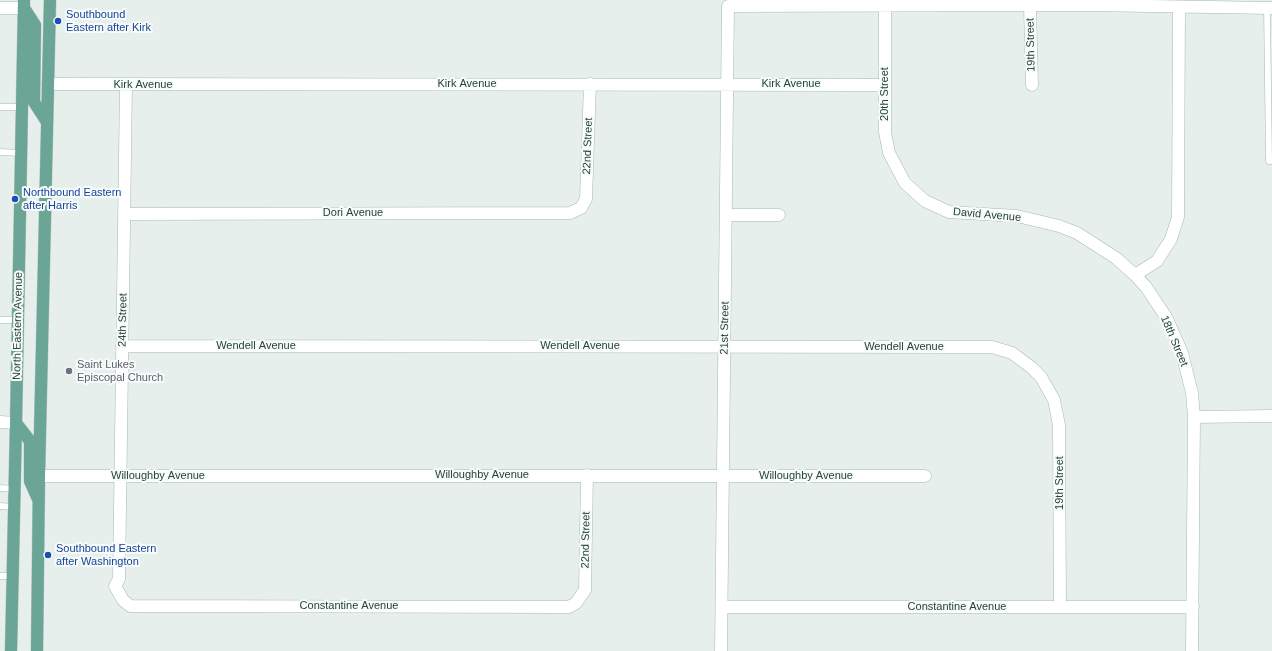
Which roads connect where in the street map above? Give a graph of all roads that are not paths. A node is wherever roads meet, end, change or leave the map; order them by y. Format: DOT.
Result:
graph roads {
  1 [pos="50,0"];
  2 [pos="885,3"];
  3 [pos="1088,3"];
  4 [pos="24,4"];
  5 [pos="1030,6"];
  6 [pos="1179,7"];
  7 [pos="0,8"];
  8 [pos="1270,8"];
  9 [pos="48,84"];
  10 [pos="590,84"];
  11 [pos="727,84"];
  12 [pos="885,84"];
  13 [pos="1032,84"];
  14 [pos="126,85"];
  15 [pos="0,107"];
  16 [pos="22,107"];
  17 [pos="47,122"];
  18 [pos="0,152"];
  19 [pos="21,153"];
  20 [pos="1272,161"];
  21 [pos="905,183"];
  22 [pos="581,208"];
  23 [pos="124,214"];
  24 [pos="726,214"];
  25 [pos="779,214"];
  26 [pos="1136,275"];
  27 [pos="0,320"];
  28 [pos="18,320"];
  29 [pos="122,346"];
  30 [pos="724,346"];
  31 [pos="1032,368"];
  32 [pos="1194,416"];
  33 [pos="1272,416"];
  34 [pos="0,422"];
  35 [pos="16,423"];
  36 [pos="587,475"];
  37 [pos="40,476"];
  38 [pos="120,476"];
  39 [pos="723,476"];
  40 [pos="925,476"];
  41 [pos="0,488"];
  42 [pos="15,489"];
  43 [pos="39,502"];
  44 [pos="0,506"];
  45 [pos="14,507"];
  46 [pos="0,576"];
  47 [pos="13,576"];
  48 [pos="123,600"];
  49 [pos="576,603"];
  50 [pos="722,607"];
  51 [pos="1060,607"];
  52 [pos="1193,607"];
  53 [pos="11,651"];
  54 [pos="38,651"];
  55 [pos="721,651"];
  56 [pos="1192,651"];
  1 -- 9 [label="main road"];
  2 -- 5 [label="street"];
  2 -- 11 [label="street, 21st Street"];
  2 -- 12 [label="street, 20th Street"];
  3 -- 5 [label="street"];
  3 -- 6 [label="street"];
  4 -- 7 [label="street"];
  4 -- 16 [label="main road, North Eastern Avenue"];
  4 -- 17 [label="main road"];
  5 -- 13 [label="street, 19th Street"];
  6 -- 8 [label="street"];
  6 -- 26 [label="street"];
  8 -- 20 [label="lane"];
  9 -- 14 [label="street, Kirk Avenue"];
  9 -- 17 [label="main road"];
  10 -- 11 [label="street, Kirk Avenue"];
  10 -- 14 [label="street, Kirk Avenue"];
  10 -- 22 [label="street, 22nd Street"];
  11 -- 12 [label="street, Kirk Avenue"];
  11 -- 24 [label="street, 21st Street"];
  12 -- 21 [label="street, 20th Street"];
  14 -- 23 [label="street, 24th Street"];
  15 -- 16 [label="lane"];
  16 -- 19 [label="main road, North Eastern Avenue"];
  17 -- 37 [label="main road"];
  18 -- 19 [label="lane"];
  19 -- 28 [label="main road, North Eastern Avenue"];
  21 -- 26 [label="street, David Avenue"];
  22 -- 23 [label="street, Dori Avenue"];
  23 -- 29 [label="street, 24th Street"];
  24 -- 25 [label="street"];
  24 -- 30 [label="street, 21st Street"];
  26 -- 32 [label="street, 18th Street"];
  27 -- 28 [label="lane"];
  28 -- 35 [label="main road, North Eastern Avenue"];
  29 -- 30 [label="street, Wendell Avenue"];
  29 -- 38 [label="street, 24th Street"];
  30 -- 31 [label="street, Wendell Avenue"];
  30 -- 39 [label="street, 21st Street"];
  31 -- 51 [label="street, 19th Street"];
  32 -- 33 [label="street"];
  32 -- 52 [label="street, 18th Street"];
  34 -- 35 [label="street"];
  35 -- 42 [label="main road, North Eastern Avenue"];
  35 -- 43 [label="main road"];
  36 -- 38 [label="street, Willoughby Avenue"];
  36 -- 39 [label="street, Willoughby Avenue"];
  36 -- 49 [label="street, 22nd Street"];
  37 -- 38 [label="street, Willoughby Avenue"];
  37 -- 43 [label="main road"];
  38 -- 48 [label="street, 24th Street"];
  39 -- 40 [label="street, Willoughby Avenue"];
  39 -- 50 [label="street, 21st Street"];
  41 -- 42 [label="lane"];
  42 -- 45 [label="main road, North Eastern Avenue"];
  43 -- 54 [label="main road"];
  44 -- 45 [label="lane"];
  45 -- 47 [label="main road, North Eastern Avenue"];
  46 -- 47 [label="lane"];
  47 -- 53 [label="main road, North Eastern Avenue"];
  48 -- 49 [label="street, Constantine Avenue"];
  50 -- 51 [label="street, Constantine Avenue"];
  50 -- 55 [label="street, 21st Street"];
  51 -- 52 [label="street, Constantine Avenue"];
  52 -- 56 [label="street, 18th Street"];
}
